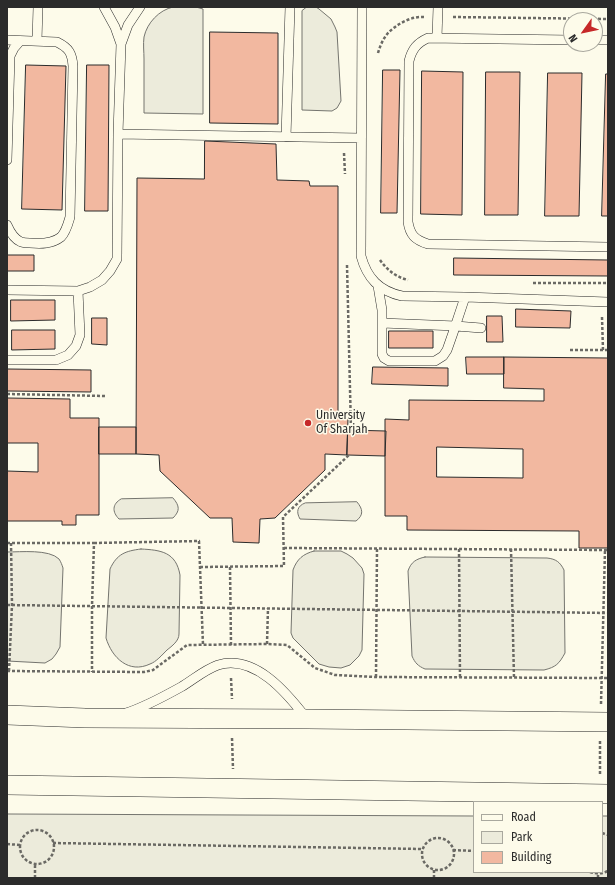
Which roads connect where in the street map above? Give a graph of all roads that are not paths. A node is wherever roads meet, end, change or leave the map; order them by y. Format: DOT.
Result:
graph roads {
  1 [pos="38,7"];
  2 [pos="104,7"];
  3 [pos="140,7"];
  4 [pos="290,7"];
  5 [pos="362,7"];
  6 [pos="438,7"];
  7 [pos="437,38"];
  8 [pos="7,40"];
  9 [pos="563,40"];
  10 [pos="20,41"];
  11 [pos="37,41"];
  12 [pos="121,44"];
  13 [pos="118,134"];
  14 [pos="286,137"];
  15 [pos="361,138"];
  16 [pos="7,160"];
  17 [pos="7,225"];
  18 [pos="7,242"];
  19 [pos="22,242"];
  20 [pos="608,247"];
  21 [pos="378,286"];
  22 [pos="7,290"];
  23 [pos="78,291"];
  24 [pos="465,297"];
  25 [pos="608,302"];
  26 [pos="382,323"];
  27 [pos="456,326"];
  28 [pos="481,328"];
  29 [pos="7,360"];
  30 [pos="7,715"];
  31 [pos="112,718"];
  32 [pos="307,719"];
  33 [pos="604,722"];
  34 [pos="7,785"];
  35 [pos="604,794"];
  1 -- 11 [label="lane"];
  2 -- 12 [label="lane"];
  3 -- 12 [label="lane"];
  4 -- 14 [label="lane"];
  5 -- 15 [label="lane"];
  6 -- 7 [label="lane"];
  7 -- 9 [label="lane"];
  7 -- 20 [label="lane"];
  8 -- 10 [label="lane"];
  10 -- 11 [label="lane"];
  10 -- 16 [label="lane"];
  11 -- 19 [label="lane"];
  12 -- 13 [label="lane"];
  13 -- 14 [label="lane"];
  13 -- 23 [label="lane"];
  14 -- 15 [label="lane"];
  15 -- 21 [label="lane"];
  17 -- 19 [label="lane"];
  18 -- 19 [label="lane"];
  21 -- 24 [label="lane"];
  21 -- 26 [label="lane"];
  22 -- 23 [label="lane"];
  23 -- 29 [label="lane"];
  24 -- 25 [label="lane"];
  24 -- 27 [label="lane"];
  26 -- 27 [label="lane"];
  26 -- 27 [label="lane"];
  27 -- 28 [label="lane"];
  30 -- 31 [label="street"];
  31 -- 32 [label="street"];
  31 -- 32 [label="lane"];
  32 -- 33 [label="street"];
  34 -- 35 [label="street"];
}
